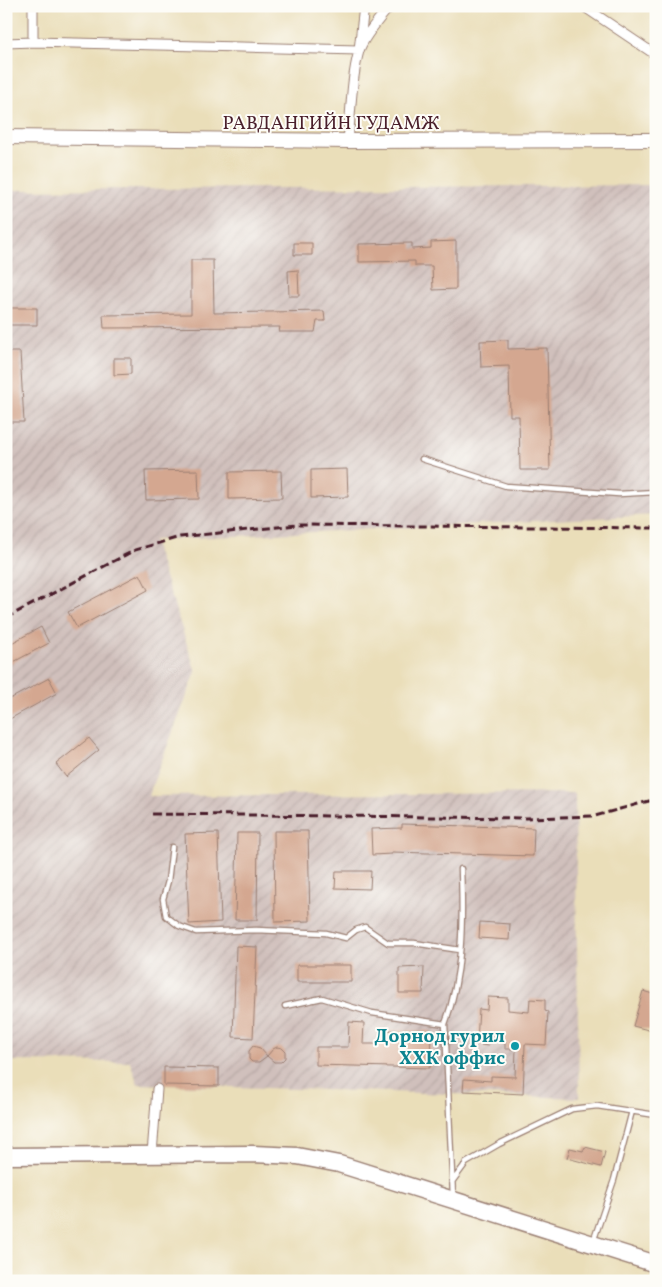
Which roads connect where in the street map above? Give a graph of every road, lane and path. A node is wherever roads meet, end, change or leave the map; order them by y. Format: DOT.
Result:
graph roads {
  1 [pos="33,6"];
  2 [pos="364,6"];
  3 [pos="390,6"];
  4 [pos="583,6"];
  5 [pos="33,42"];
  6 [pos="6,43"];
  7 [pos="359,50"];
  8 [pos="656,54"];
  9 [pos="6,137"];
  10 [pos="656,140"];
  11 [pos="348,141"];
  12 [pos="422,459"];
  13 [pos="656,492"];
  14 [pos="172,847"];
  15 [pos="461,869"];
  16 [pos="460,950"];
  17 [pos="285,1006"];
  18 [pos="445,1024"];
  19 [pos="157,1089"];
  20 [pos="632,1110"];
  21 [pos="656,1115"];
  22 [pos="152,1154"];
  23 [pos="6,1156"];
  24 [pos="452,1182"];
  25 [pos="453,1200"];
  26 [pos="592,1243"];
  27 [pos="656,1264"];
  1 -- 5 [label="street"];
  2 -- 7 [label="street"];
  3 -- 7 [label="street"];
  4 -- 8 [label="street"];
  5 -- 6 [label="street"];
  5 -- 7 [label="street"];
  7 -- 11 [label="street"];
  9 -- 11 [label="main road, РАВДАНГИЙН ГУДАМЖ"];
  10 -- 11 [label="main road, РАВДАНГИЙН ГУДАМЖ"];
  12 -- 13 [label="lane"];
  14 -- 16 [label="lane"];
  15 -- 16 [label="lane"];
  16 -- 18 [label="lane"];
  17 -- 18 [label="lane"];
  18 -- 24 [label="lane"];
  19 -- 22 [label="street"];
  20 -- 21 [label="lane"];
  20 -- 24 [label="lane"];
  20 -- 26 [label="lane"];
  22 -- 23 [label="highway"];
  22 -- 25 [label="highway"];
  24 -- 25 [label="lane"];
  25 -- 26 [label="highway"];
  26 -- 27 [label="highway"];
}
